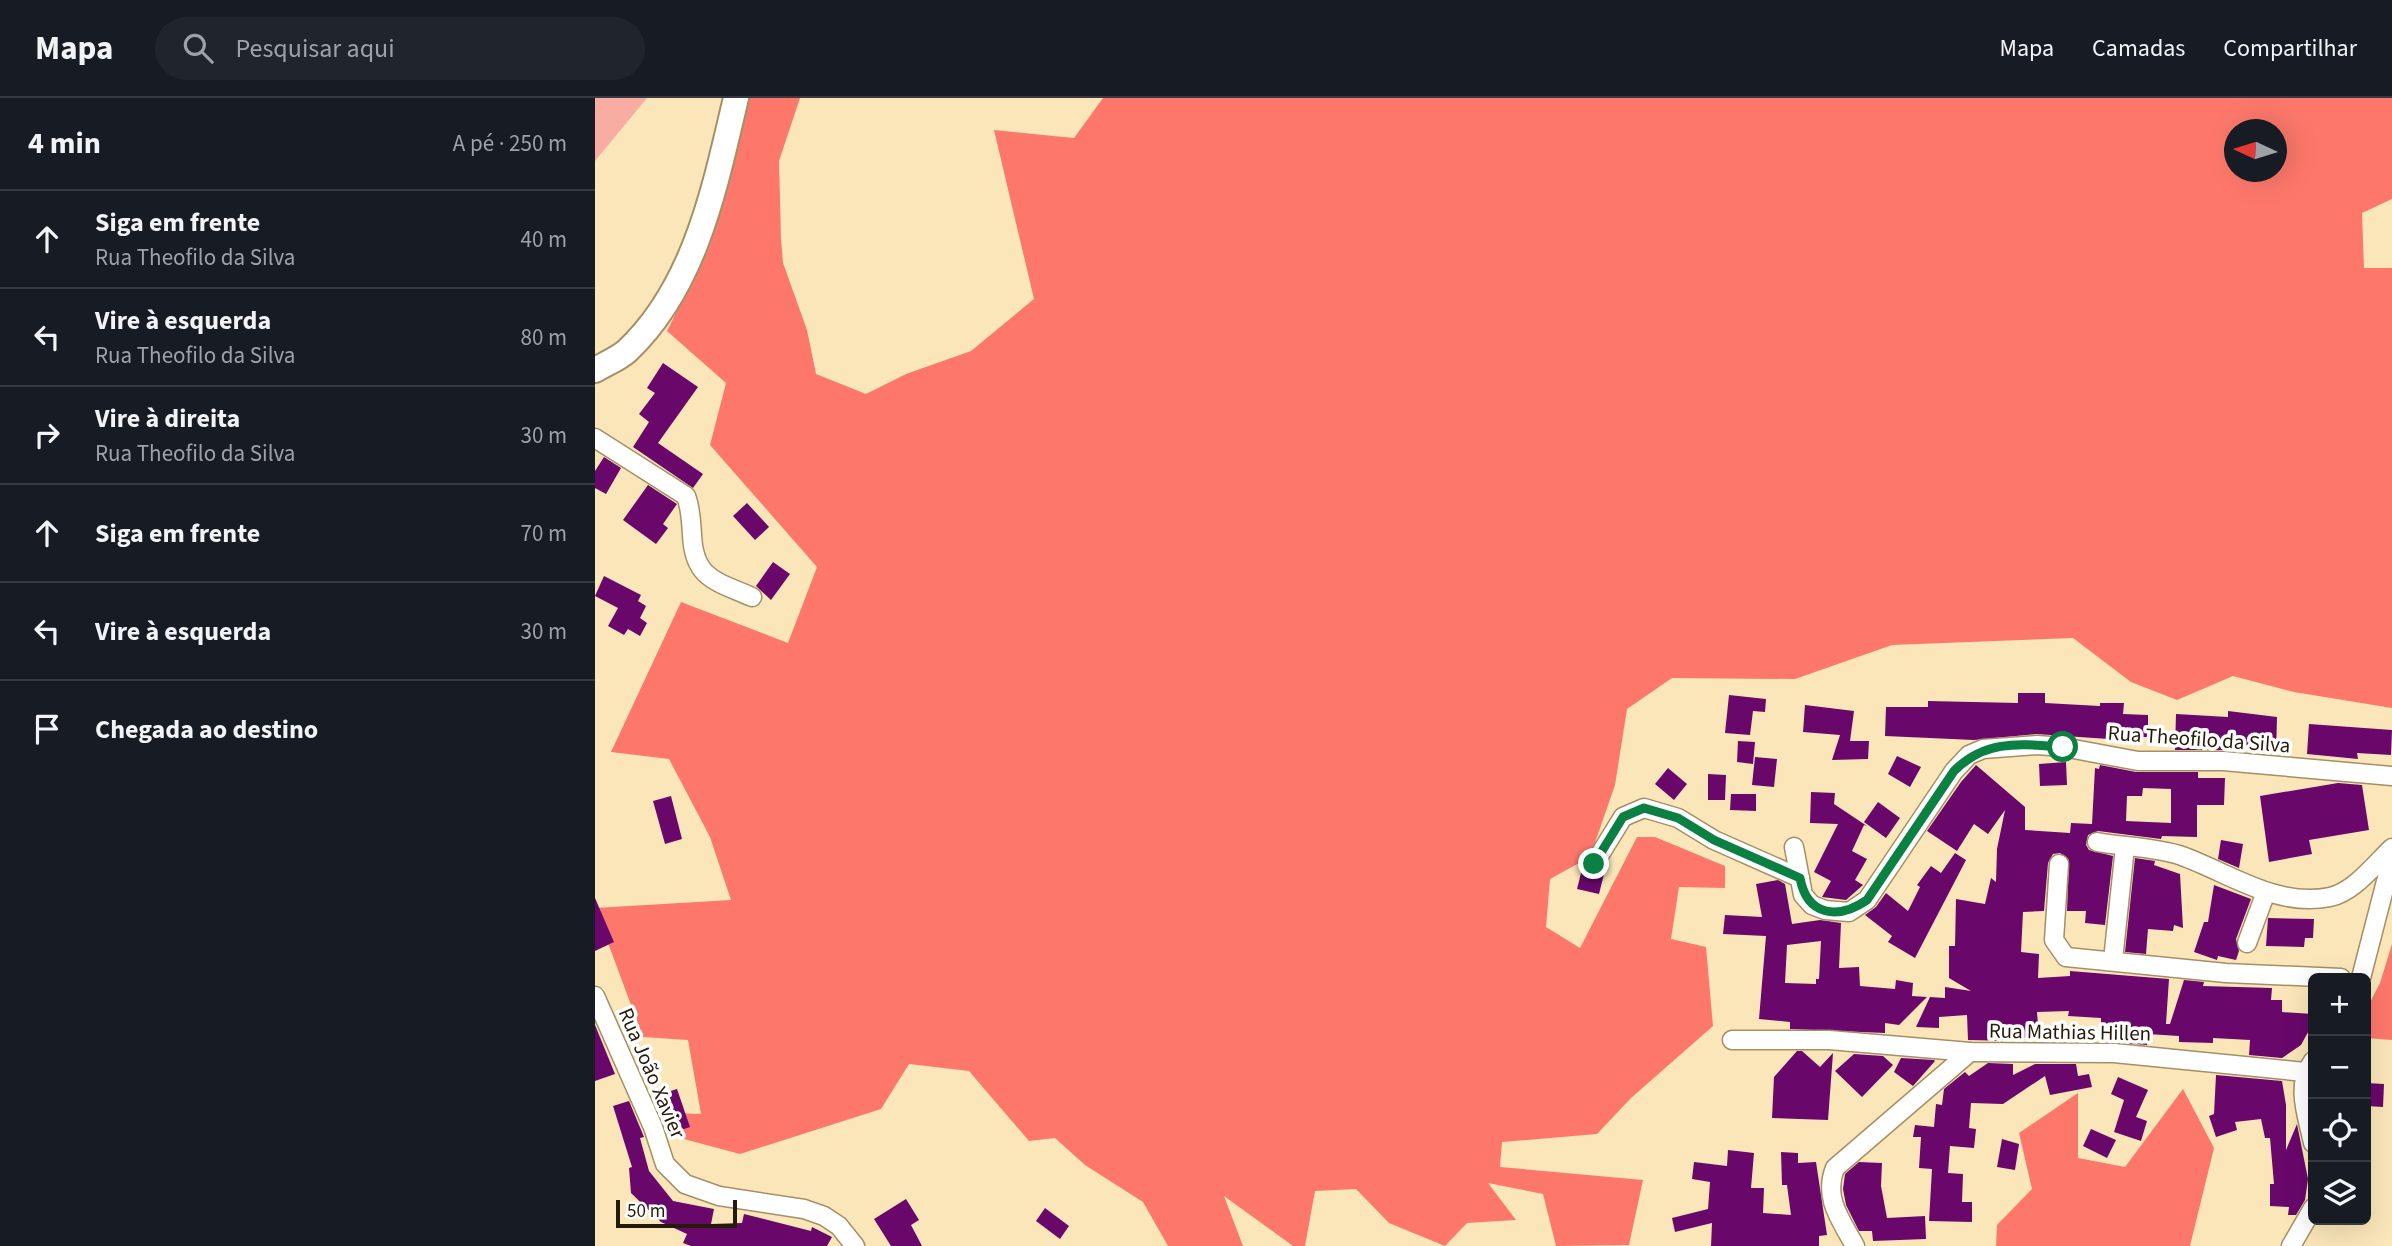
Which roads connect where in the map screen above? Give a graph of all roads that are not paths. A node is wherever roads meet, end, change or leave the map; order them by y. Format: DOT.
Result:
graph roads {
  1 [pos="736,98"];
  2 [pos="595,370"];
  3 [pos="595,438"];
  4 [pos="752,597"];
  5 [pos="2392,776"];
  6 [pos="2097,842"];
  7 [pos="1794,847"];
  8 [pos="2125,847"];
  9 [pos="2392,848"];
  10 [pos="2392,858"];
  11 [pos="1594,864"];
  12 [pos="2059,864"];
  13 [pos="1800,878"];
  14 [pos="2266,892"];
  15 [pos="2247,943"];
  16 [pos="2113,960"];
  17 [pos="2362,973"];
  18 [pos="2308,977"];
  19 [pos="595,996"];
  20 [pos="1732,1040"];
  21 [pos="1970,1052"];
  22 [pos="2308,1067"];
  23 [pos="2308,1070"];
  24 [pos="2308,1118"];
  25 [pos="2308,1217"];
  26 [pos="855,1246"];
  27 [pos="1855,1246"];
  28 [pos="2291,1246"];
  1 -- 2 [label="street"];
  3 -- 4 [label="street"];
  5 -- 13 [label="street, Rua Theofilo da Silva"];
  6 -- 8 [label="street"];
  7 -- 13 [label="street, Rua Theofilo da Silva"];
  8 -- 14 [label="street"];
  8 -- 16 [label="street"];
  9 -- 14 [label="street"];
  10 -- 17 [label="street"];
  11 -- 13 [label="street"];
  12 -- 16 [label="street"];
  14 -- 15 [label="street"];
  16 -- 18 [label="street"];
  19 -- 26 [label="street, Rua João Xavier"];
  20 -- 21 [label="street"];
  21 -- 22 [label="street, Rua Mathias Hillen"];
  21 -- 27 [label="street, Rua Mathias Hillen"];
  23 -- 24 [label="street"];
  25 -- 28 [label="street"];
}
